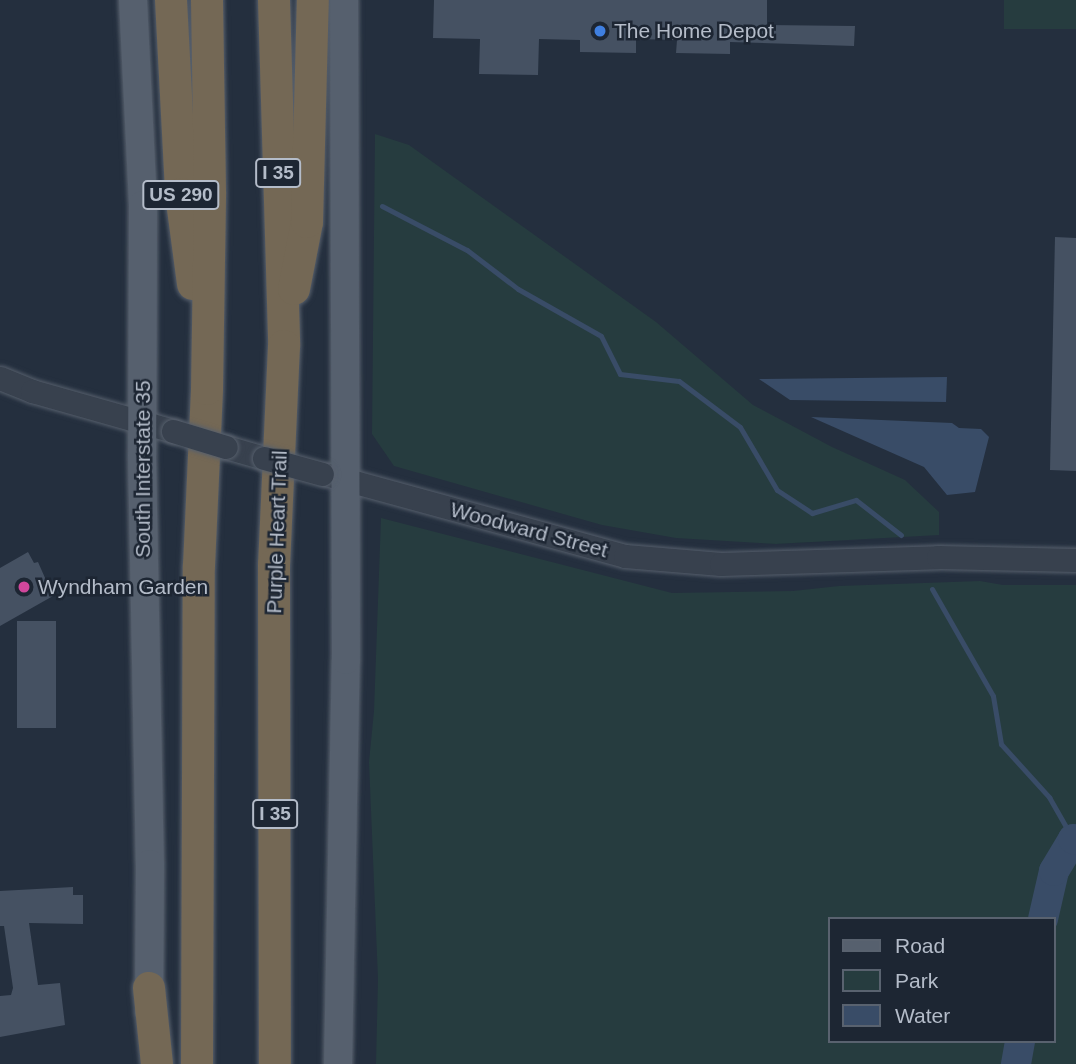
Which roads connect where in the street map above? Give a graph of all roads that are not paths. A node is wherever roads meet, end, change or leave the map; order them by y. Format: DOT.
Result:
graph roads {
  1 [pos="133,0"];
  2 [pos="171,0"];
  3 [pos="207,0"];
  4 [pos="274,0"];
  5 [pos="313,0"];
  6 [pos="344,0"];
  7 [pos="284,346"];
  8 [pos="0,378"];
  9 [pos="207,389"];
  10 [pos="142,422"];
  11 [pos="335,477"];
  12 [pos="1076,560"];
  13 [pos="149,988"];
  14 [pos="147,1064"];
  15 [pos="157,1064"];
  16 [pos="197,1064"];
  17 [pos="275,1064"];
  18 [pos="338,1064"];
  1 -- 10 [label="main road, South Interstate 35"];
  2 -- 9 [label="highway, US 290"];
  3 -- 9 [label="highway"];
  4 -- 7 [label="highway, Purple Heart Trail / I 35"];
  5 -- 7 [label="highway"];
  6 -- 11 [label="main road"];
  7 -- 17 [label="highway, Purple Heart Trail / I 35"];
  8 -- 10 [label="street, Woodward Street"];
  9 -- 16 [label="highway"];
  10 -- 11 [label="street, Woodward Street, bridge"];
  10 -- 13 [label="main road, South Interstate 35"];
  11 -- 12 [label="street, Woodward Street"];
  11 -- 18 [label="main road"];
  13 -- 14 [label="main road, South Interstate 35"];
  13 -- 15 [label="highway"];
}
